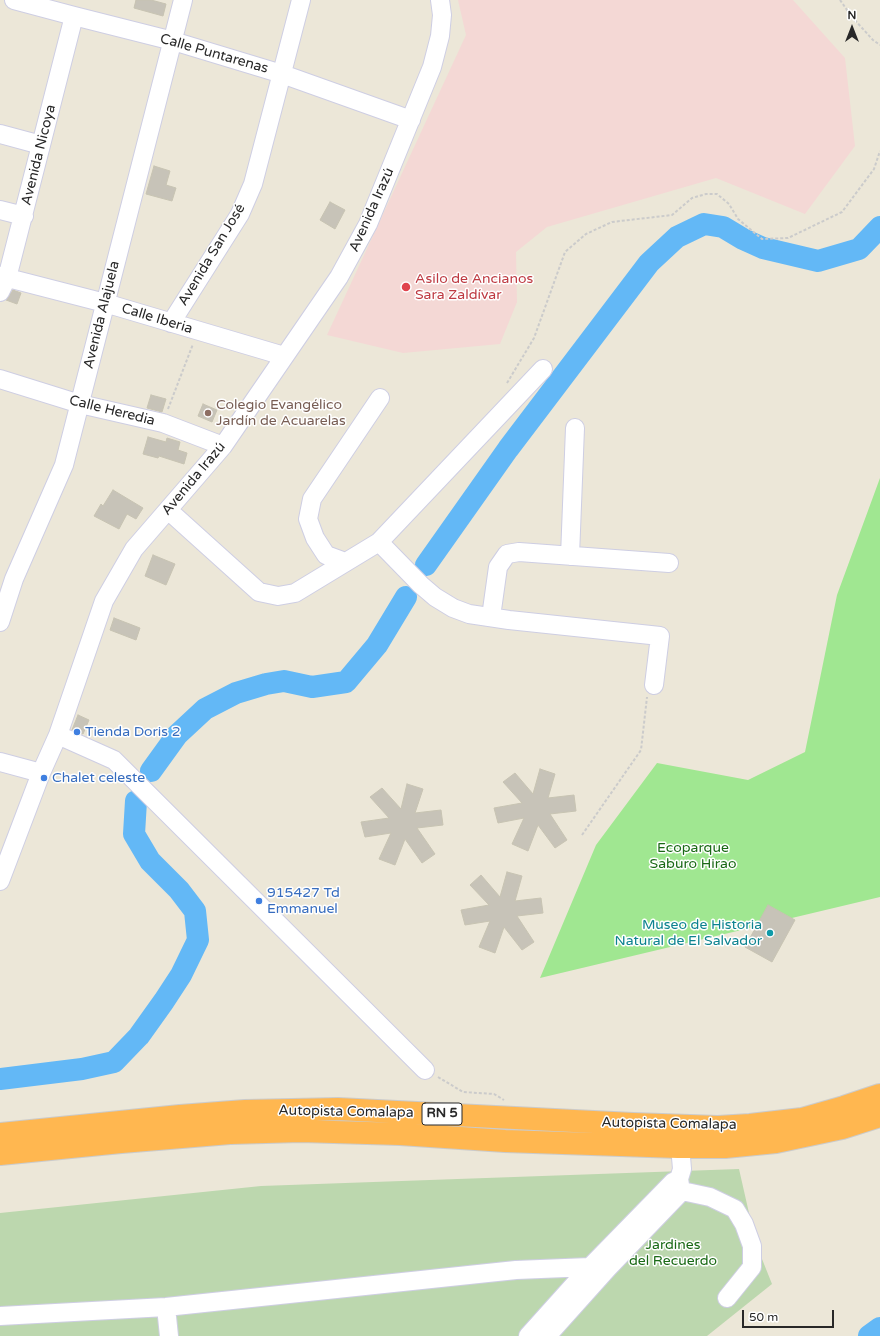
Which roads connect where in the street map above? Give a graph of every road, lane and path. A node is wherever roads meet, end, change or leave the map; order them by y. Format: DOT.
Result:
graph roads {
  1 [pos="14,0"];
  2 [pos="183,0"];
  3 [pos="301,0"];
  4 [pos="440,0"];
  5 [pos="840,0"];
  6 [pos="74,16"];
  7 [pos="173,41"];
  8 [pos="880,45"];
  9 [pos="282,74"];
  10 [pos="411,120"];
  11 [pos="0,134"];
  12 [pos="41,145"];
  13 [pos="880,151"];
  14 [pos="0,210"];
  15 [pos="24,216"];
  16 [pos="2,282"];
  17 [pos="105,303"];
  18 [pos="171,323"];
  19 [pos="198,332"];
  20 [pos="284,356"];
  21 [pos="543,369"];
  22 [pos="0,379"];
  23 [pos="505,387"];
  24 [pos="380,398"];
  25 [pos="80,404"];
  26 [pos="163,423"];
  27 [pos="575,428"];
  28 [pos="223,446"];
  29 [pos="168,510"];
  30 [pos="379,542"];
  31 [pos="570,556"];
  32 [pos="345,562"];
  33 [pos="669,563"];
  34 [pos="491,617"];
  35 [pos="0,622"];
  36 [pos="654,685"];
  37 [pos="58,735"];
  38 [pos="0,762"];
  39 [pos="42,773"];
  40 [pos="582,835"];
  41 [pos="0,881"];
  42 [pos="425,1070"];
  43 [pos="880,1095"];
  44 [pos="504,1101"];
  45 [pos="880,1116"];
  46 [pos="0,1134"];
  47 [pos="678,1147"];
  48 [pos="0,1154"];
  49 [pos="680,1185"];
  50 [pos="590,1267"];
  51 [pos="608,1268"];
  52 [pos="727,1298"];
  53 [pos="166,1307"];
  54 [pos="0,1316"];
  55 [pos="169,1336"];
  56 [pos="528,1336"];
  57 [pos="547,1336"];
  1 -- 6 [label="street, Calle Puntarenas"];
  2 -- 7 [label="street, Avenida Alajuela"];
  3 -- 9 [label="street, Avenida San José"];
  4 -- 10 [label="street, Avenida Irazú"];
  5 -- 8 [label="path"];
  6 -- 7 [label="street, Calle Puntarenas"];
  6 -- 12 [label="street, Avenida Nicoya"];
  7 -- 9 [label="street, Calle Puntarenas"];
  7 -- 17 [label="street, Avenida Alajuela"];
  9 -- 10 [label="street, Calle Puntarenas"];
  9 -- 18 [label="street, Avenida San José"];
  10 -- 20 [label="street, Avenida Irazú"];
  11 -- 12 [label="street"];
  12 -- 15 [label="street, Avenida Nicoya"];
  13 -- 23 [label="path"];
  14 -- 15 [label="street"];
  15 -- 16 [label="street, Avenida Nicoya"];
  16 -- 17 [label="street, Calle Iberia"];
  17 -- 18 [label="street, Calle Iberia"];
  17 -- 25 [label="street, Avenida Alajuela"];
  18 -- 19 [label="street, Calle Iberia"];
  19 -- 20 [label="street, Calle Iberia"];
  19 -- 26 [label="path"];
  20 -- 28 [label="street, Avenida Irazú"];
  21 -- 30 [label="street"];
  22 -- 25 [label="street, Calle Heredia"];
  24 -- 32 [label="street"];
  25 -- 26 [label="street, Calle Heredia"];
  25 -- 35 [label="street, Avenida Alajuela"];
  26 -- 28 [label="street, Calle Heredia"];
  27 -- 31 [label="street"];
  28 -- 29 [label="street, Avenida Irazú"];
  29 -- 32 [label="street"];
  29 -- 37 [label="street, Avenida Irazú"];
  30 -- 32 [label="street"];
  30 -- 34 [label="street"];
  31 -- 33 [label="street"];
  31 -- 34 [label="street"];
  34 -- 36 [label="street"];
  36 -- 40 [label="path"];
  37 -- 39 [label="street, Avenida Irazú"];
  37 -- 42 [label="street"];
  38 -- 39 [label="street"];
  39 -- 41 [label="street, Avenida Irazú"];
  42 -- 44 [label="path"];
  43 -- 46 [label="highway, Autopista Comalapa / RN 5"];
  45 -- 47 [label="highway, Autopista Comalapa / RN 5"];
  47 -- 48 [label="highway, Autopista Comalapa / RN 5"];
  47 -- 49 [label="street"];
  49 -- 50 [label="street"];
  49 -- 51 [label="street"];
  49 -- 52 [label="street"];
  50 -- 51 [label="street"];
  50 -- 53 [label="street"];
  50 -- 56 [label="street"];
  51 -- 57 [label="street"];
  53 -- 54 [label="street"];
  53 -- 55 [label="street"];
}
